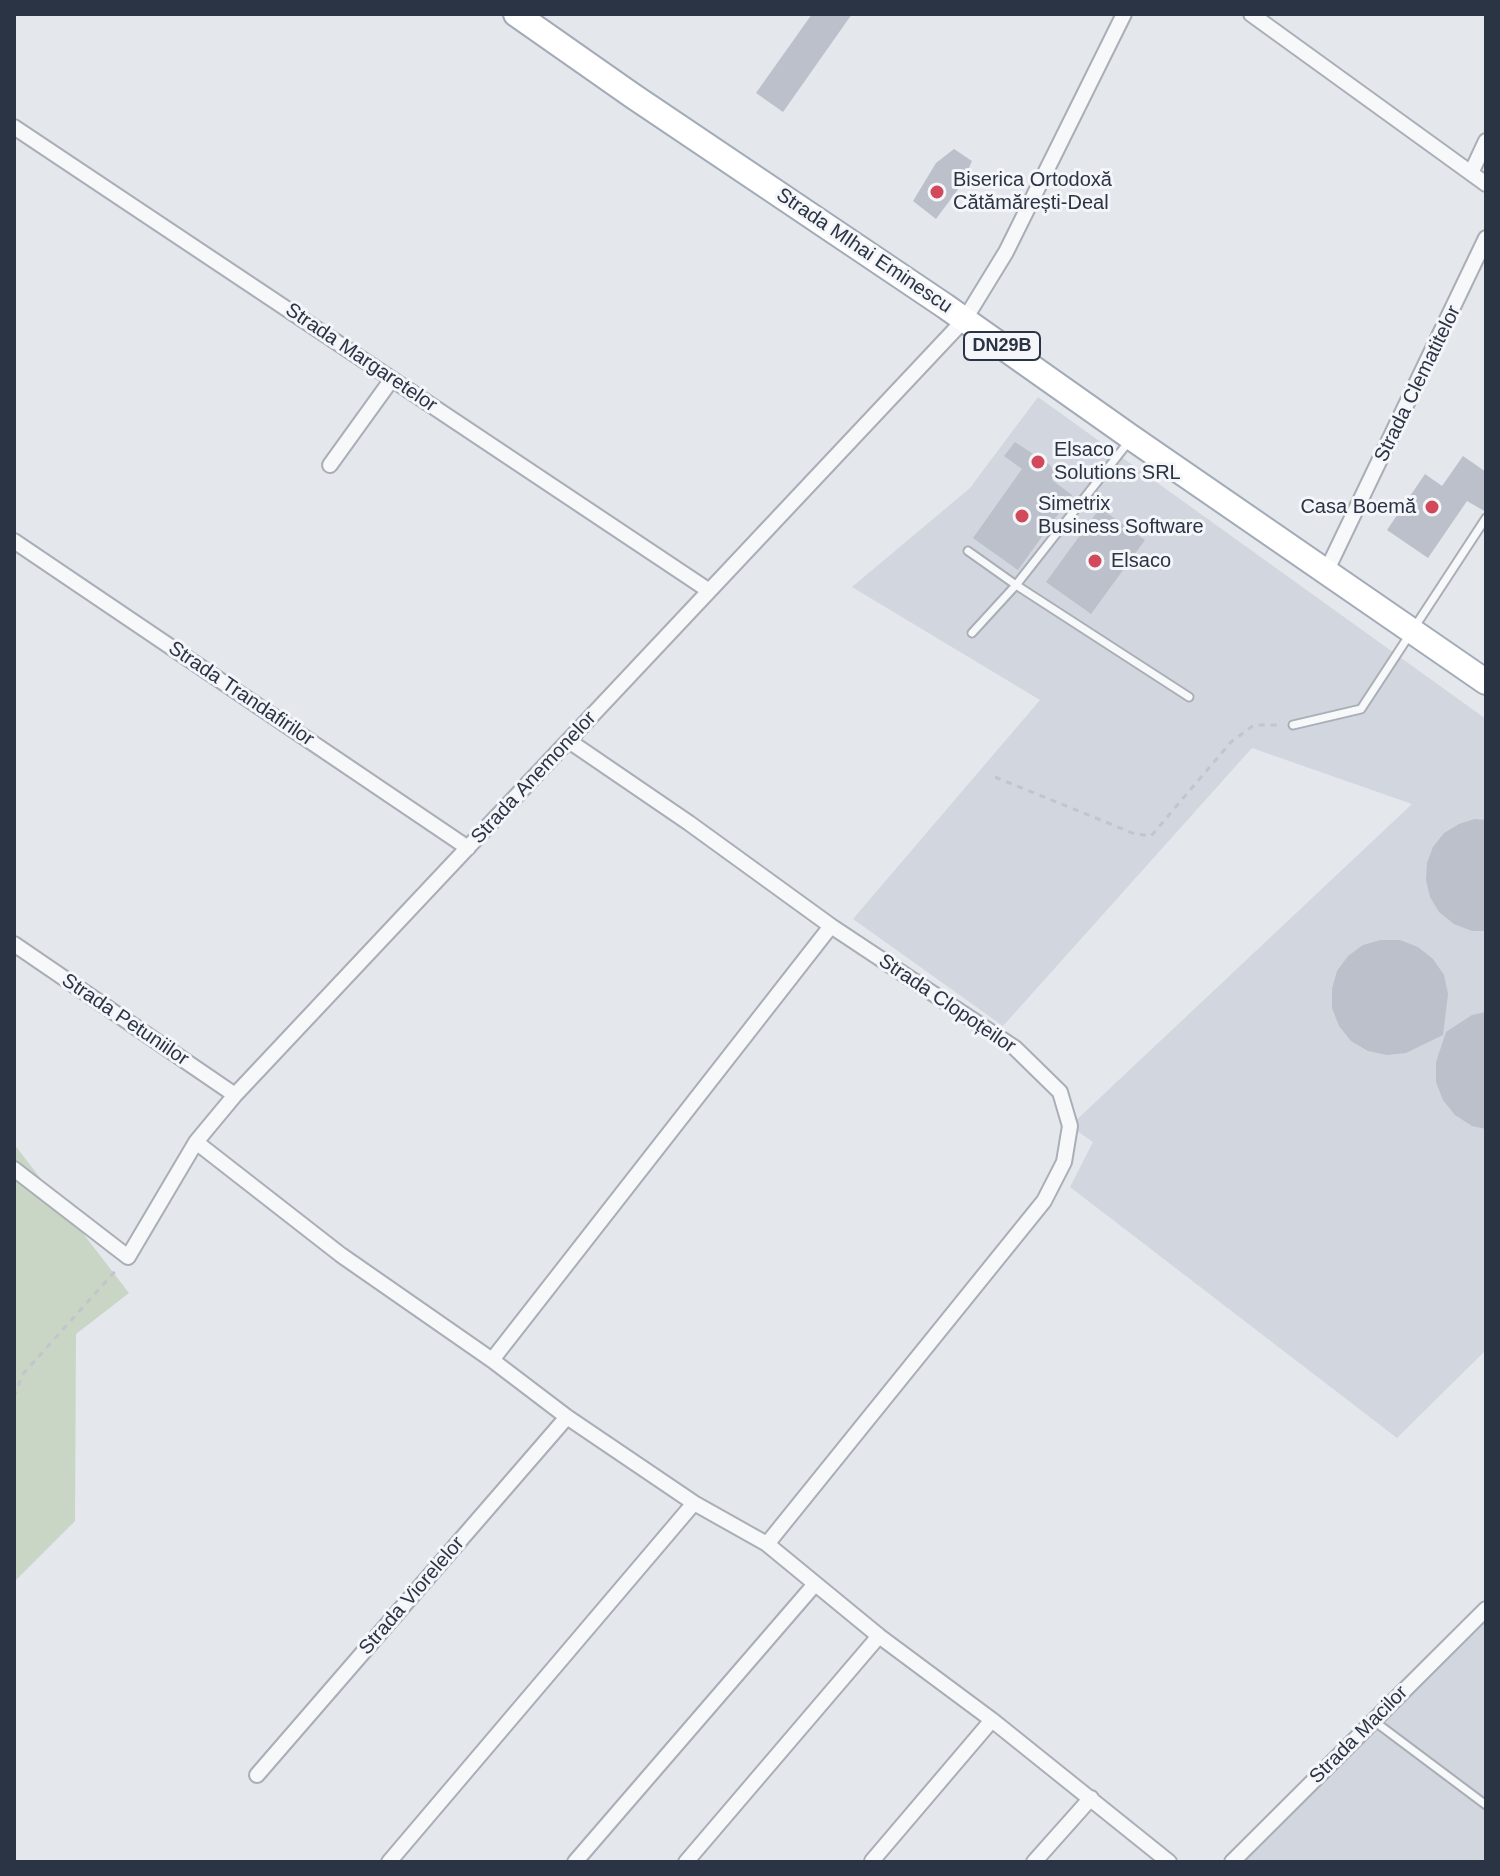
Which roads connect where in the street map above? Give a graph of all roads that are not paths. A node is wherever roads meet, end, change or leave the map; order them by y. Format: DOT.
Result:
graph roads {
  1 [pos="516,14"];
  2 [pos="1124,14"];
  3 [pos="1251,14"];
  4 [pos="14,127"];
  5 [pos="1486,141"];
  6 [pos="1471,173"];
  7 [pos="1486,184"];
  8 [pos="1486,238"];
  9 [pos="965,319"];
  10 [pos="392,379"];
  11 [pos="1132,438"];
  12 [pos="330,465"];
  13 [pos="1486,518"];
  14 [pos="14,541"];
  15 [pos="968,551"];
  16 [pos="1326,572"];
  17 [pos="1016,585"];
  18 [pos="708,590"];
  19 [pos="1411,631"];
  20 [pos="972,633"];
  21 [pos="1486,682"];
  22 [pos="1189,697"];
  23 [pos="1293,725"];
  24 [pos="569,741"];
  25 [pos="468,848"];
  26 [pos="831,926"];
  27 [pos="14,944"];
  28 [pos="235,1095"];
  29 [pos="196,1142"];
  30 [pos="14,1169"];
  31 [pos="492,1360"];
  32 [pos="567,1417"];
  33 [pos="694,1503"];
  34 [pos="767,1544"];
  35 [pos="815,1584"];
  36 [pos="1486,1609"];
  37 [pos="879,1636"];
  38 [pos="992,1720"];
  39 [pos="1374,1721"];
  40 [pos="257,1775"];
  41 [pos="1091,1798"];
  42 [pos="1486,1805"];
  43 [pos="872,1861"];
  44 [pos="389,1862"];
  45 [pos="575,1862"];
  46 [pos="686,1862"];
  47 [pos="1034,1862"];
  48 [pos="1169,1862"];
  49 [pos="1232,1862"];
  1 -- 9 [label="main road, Strada MIhai Eminescu / DN29B"];
  2 -- 9 [label="street, Strada Anemonelor"];
  3 -- 6 [label="street"];
  4 -- 10 [label="street, Strada Margaretelor"];
  5 -- 6 [label="street"];
  6 -- 7 [label="street"];
  8 -- 16 [label="street, Strada Clematitelor"];
  9 -- 11 [label="main road, Strada MIhai Eminescu / DN29B"];
  9 -- 18 [label="street, Strada Anemonelor"];
  10 -- 12 [label="street"];
  10 -- 18 [label="street, Strada Margaretelor"];
  11 -- 16 [label="main road, Strada MIhai Eminescu / DN29B"];
  11 -- 17 [label="lane"];
  13 -- 19 [label="lane"];
  14 -- 25 [label="street, Strada Trandafirilor"];
  15 -- 17 [label="lane"];
  16 -- 19 [label="main road, Strada MIhai Eminescu / DN29B"];
  17 -- 20 [label="lane"];
  17 -- 22 [label="lane"];
  18 -- 24 [label="street, Strada Anemonelor"];
  19 -- 21 [label="main road, Strada MIhai Eminescu / DN29B"];
  19 -- 23 [label="lane"];
  24 -- 25 [label="street, Strada Anemonelor"];
  24 -- 26 [label="street, Strada Clopoțeilor"];
  25 -- 28 [label="street, Strada Anemonelor"];
  26 -- 31 [label="street"];
  26 -- 34 [label="street, Strada Clopoțeilor"];
  27 -- 28 [label="street, Strada Petuniilor"];
  28 -- 29 [label="street, Strada Anemonelor"];
  29 -- 30 [label="street, Strada Anemonelor"];
  29 -- 31 [label="street"];
  31 -- 32 [label="street"];
  32 -- 33 [label="street"];
  32 -- 40 [label="street, Strada Viorelelor"];
  33 -- 34 [label="street"];
  33 -- 44 [label="street"];
  34 -- 35 [label="street"];
  35 -- 37 [label="street"];
  35 -- 45 [label="street"];
  36 -- 39 [label="street, Strada Macilor"];
  37 -- 38 [label="street"];
  37 -- 46 [label="street"];
  38 -- 41 [label="street"];
  38 -- 43 [label="street"];
  39 -- 42 [label="lane"];
  39 -- 49 [label="street, Strada Macilor"];
  41 -- 47 [label="street"];
  41 -- 48 [label="street"];
}
